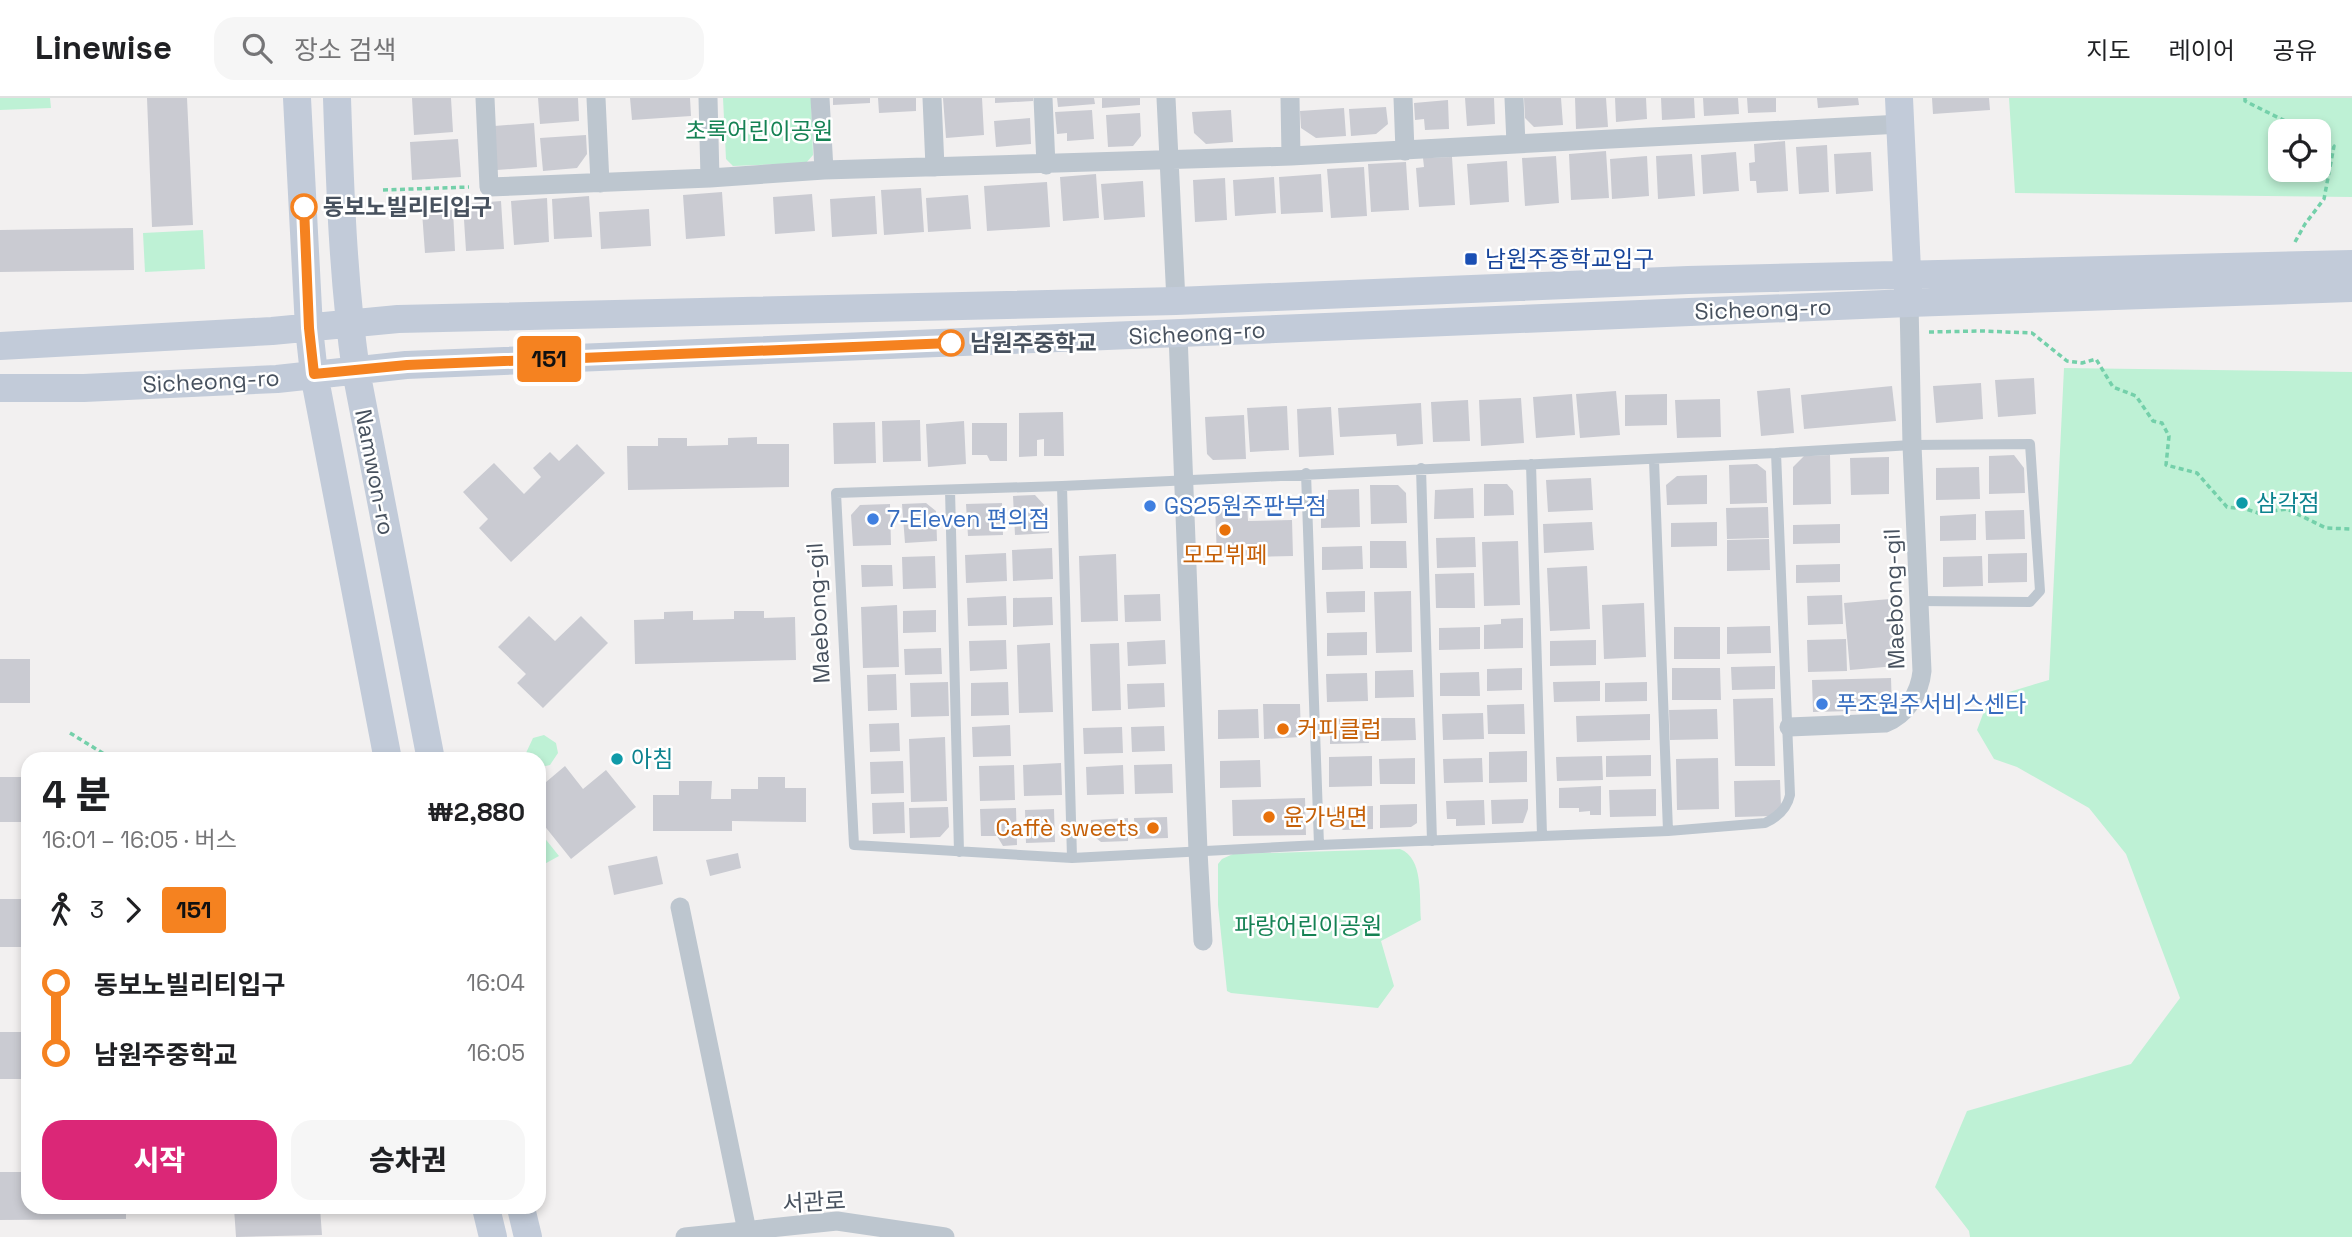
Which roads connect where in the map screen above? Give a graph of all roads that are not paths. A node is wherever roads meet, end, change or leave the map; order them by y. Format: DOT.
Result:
graph roads {
  1 [pos="298,98"];
  2 [pos="337,98"];
  3 [pos="485,98"];
  4 [pos="596,98"];
  5 [pos="708,98"];
  6 [pos="820,98"];
  7 [pos="932,98"];
  8 [pos="1044,98"];
  9 [pos="1166,98"];
  10 [pos="1290,98"];
  11 [pos="1403,98"];
  12 [pos="1514,98"];
  13 [pos="1900,111"];
  14 [pos="1516,144"];
  15 [pos="1405,151"];
  16 [pos="1291,156"];
  17 [pos="1169,160"];
  18 [pos="1046,165"];
  19 [pos="935,167"];
  20 [pos="824,170"];
  21 [pos="710,178"];
  22 [pos="600,183"];
  23 [pos="2352,264"];
  24 [pos="1907,274"];
  25 [pos="2352,288"];
  26 [pos="1176,301"];
  27 [pos="1909,303"];
  28 [pos="349,325"];
  29 [pos="309,328"];
  30 [pos="1178,334"];
  31 [pos="0,346"];
  32 [pos="356,371"];
  33 [pos="314,374"];
  34 [pos="0,388"];
  35 [pos="1912,445"];
  36 [pos="1776,453"];
  37 [pos="1654,460"];
  38 [pos="1531,464"];
  39 [pos="1421,468"];
  40 [pos="1306,473"];
  41 [pos="1185,479"];
  42 [pos="1062,486"];
  43 [pos="950,489"];
  44 [pos="1919,601"];
  45 [pos="1789,727"];
  46 [pos="386,752"];
  47 [pos="429,752"];
  48 [pos="1668,831"];
  49 [pos="1542,835"];
  50 [pos="1432,841"];
  51 [pos="1319,845"];
  52 [pos="1198,851"];
  53 [pos="959,852"];
  54 [pos="1072,858"];
  55 [pos="680,907"];
  56 [pos="1203,941"];
  57 [pos="487,1214"];
  58 [pos="522,1214"];
  59 [pos="747,1231"];
  60 [pos="493,1237"];
  61 [pos="528,1237"];
  62 [pos="685,1237"];
  63 [pos="945,1237"];
  1 -- 29 [label="street, Namwon-ro"];
  2 -- 28 [label="street, Namwon-ro"];
  3 -- 22 [label="street"];
  4 -- 22 [label="street"];
  5 -- 21 [label="street"];
  6 -- 20 [label="street"];
  7 -- 19 [label="street"];
  8 -- 18 [label="street"];
  9 -- 17 [label="street"];
  10 -- 16 [label="street"];
  11 -- 15 [label="street"];
  12 -- 14 [label="street"];
  13 -- 14 [label="street"];
  13 -- 24 [label="street"];
  14 -- 15 [label="street"];
  15 -- 16 [label="street"];
  16 -- 17 [label="street"];
  17 -- 18 [label="street"];
  17 -- 26 [label="street"];
  18 -- 19 [label="street"];
  19 -- 20 [label="street"];
  20 -- 21 [label="street"];
  21 -- 22 [label="street"];
  23 -- 24 [label="street, Sicheong-ro"];
  24 -- 26 [label="street, Sicheong-ro"];
  24 -- 27 [label="street"];
  25 -- 27 [label="street, Sicheong-ro"];
  26 -- 28 [label="street, Sicheong-ro"];
  26 -- 30 [label="street"];
  27 -- 30 [label="street, Sicheong-ro"];
  27 -- 35 [label="street"];
  28 -- 29 [label="street, Sicheong-ro"];
  28 -- 32 [label="street, Namwon-ro"];
  29 -- 31 [label="street, Sicheong-ro"];
  29 -- 33 [label="street, Namwon-ro"];
  30 -- 32 [label="street, Sicheong-ro"];
  30 -- 41 [label="street"];
  32 -- 33 [label="street, Sicheong-ro"];
  32 -- 47 [label="street, Namwon-ro"];
  33 -- 34 [label="street, Sicheong-ro"];
  33 -- 46 [label="street, Namwon-ro"];
  35 -- 36 [label="lane, Maebong-gil"];
  35 -- 44 [label="street, Maebong-gil"];
  35 -- 44 [label="lane, Maebong-gil"];
  36 -- 37 [label="lane, Maebong-gil"];
  36 -- 45 [label="lane"];
  37 -- 38 [label="lane, Maebong-gil"];
  37 -- 48 [label="lane"];
  38 -- 39 [label="lane, Maebong-gil"];
  38 -- 49 [label="lane"];
  39 -- 40 [label="lane, Maebong-gil"];
  39 -- 50 [label="lane"];
  40 -- 41 [label="lane, Maebong-gil"];
  40 -- 51 [label="lane"];
  41 -- 42 [label="lane, Maebong-gil"];
  41 -- 52 [label="street"];
  42 -- 43 [label="lane, Maebong-gil"];
  42 -- 54 [label="lane"];
  43 -- 53 [label="lane"];
  43 -- 53 [label="lane, Maebong-gil"];
  44 -- 45 [label="street, Maebong-gil"];
  45 -- 48 [label="lane"];
  48 -- 49 [label="lane"];
  49 -- 50 [label="lane"];
  50 -- 51 [label="lane"];
  51 -- 52 [label="lane"];
  52 -- 54 [label="lane"];
  52 -- 56 [label="street"];
  53 -- 54 [label="lane"];
  55 -- 59 [label="street"];
  57 -- 60 [label="street"];
  58 -- 61 [label="street"];
  59 -- 62 [label="street, 서관로"];
  59 -- 63 [label="street, 서관로"];
}
